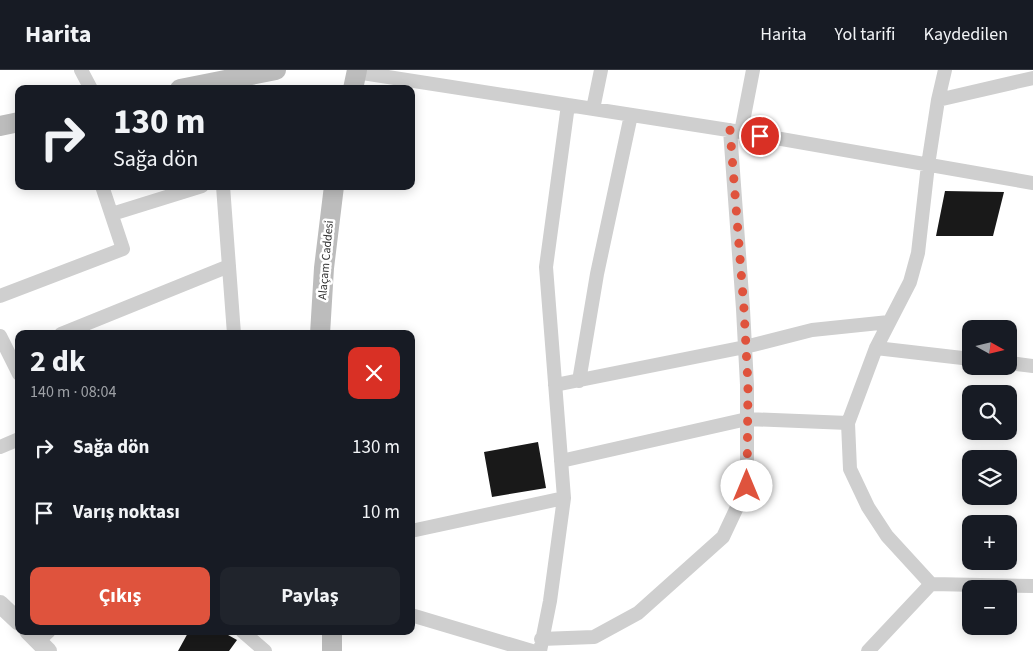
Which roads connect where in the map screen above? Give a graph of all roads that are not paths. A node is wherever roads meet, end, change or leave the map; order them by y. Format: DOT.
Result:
graph roads {
  1 [pos="81,70"];
  2 [pos="276,70"];
  3 [pos="601,70"];
  4 [pos="753,70"];
  5 [pos="945,70"];
  6 [pos="355,77"];
  7 [pos="1033,78"];
  8 [pos="89,85"];
  9 [pos="215,85"];
  10 [pos="938,100"];
  11 [pos="568,105"];
  12 [pos="593,108"];
  13 [pos="631,115"];
  14 [pos="15,123"];
  15 [pos="0,126"];
  16 [pos="736,131"];
  17 [pos="928,165"];
  18 [pos="1033,183"];
  19 [pos="103,190"];
  20 [pos="189,190"];
  21 [pos="223,190"];
  22 [pos="334,190"];
  23 [pos="112,214"];
  24 [pos="229,266"];
  25 [pos="0,296"];
  26 [pos="889,322"];
  27 [pos="71,330"];
  28 [pos="234,330"];
  29 [pos="320,330"];
  30 [pos="0,336"];
  31 [pos="746,347"];
  32 [pos="876,348"];
  33 [pos="14,353"];
  34 [pos="962,358"];
  35 [pos="1018,364"];
  36 [pos="1033,366"];
  37 [pos="579,381"];
  38 [pos="555,385"];
  39 [pos="747,418"];
  40 [pos="848,423"];
  41 [pos="15,441"];
  42 [pos="0,447"];
  43 [pos="561,461"];
  44 [pos="564,498"];
  45 [pos="415,531"];
  46 [pos="931,584"];
  47 [pos="1033,586"];
  48 [pos="0,604"];
  49 [pos="415,616"];
  50 [pos="15,618"];
  51 [pos="247,635"];
  52 [pos="332,635"];
  53 [pos="540,645"];
  54 [pos="265,651"];
  55 [pos="332,651"];
  56 [pos="532,651"];
  57 [pos="868,651"];
  1 -- 8 [label="street"];
  2 -- 9 [label="main road"];
  3 -- 12 [label="street"];
  4 -- 16 [label="street"];
  5 -- 10 [label="street"];
  6 -- 11 [label="street"];
  7 -- 10 [label="street"];
  10 -- 17 [label="street"];
  11 -- 12 [label="street"];
  11 -- 38 [label="street"];
  12 -- 13 [label="street"];
  13 -- 16 [label="street"];
  13 -- 37 [label="street"];
  14 -- 15 [label="main road"];
  16 -- 17 [label="street"];
  16 -- 31 [label="street"];
  17 -- 18 [label="street"];
  17 -- 26 [label="street"];
  19 -- 23 [label="street"];
  20 -- 23 [label="street"];
  21 -- 24 [label="street"];
  22 -- 29 [label="main road, Alaçam Caddesi"];
  23 -- 25 [label="street"];
  24 -- 27 [label="street"];
  24 -- 28 [label="street"];
  26 -- 31 [label="street"];
  26 -- 32 [label="street"];
  30 -- 33 [label="street"];
  31 -- 37 [label="street"];
  31 -- 39 [label="street"];
  32 -- 34 [label="street"];
  32 -- 40 [label="street"];
  35 -- 36 [label="street"];
  37 -- 38 [label="street"];
  38 -- 43 [label="street"];
  39 -- 40 [label="street"];
  39 -- 43 [label="street"];
  39 -- 53 [label="street"];
  40 -- 46 [label="street"];
  41 -- 42 [label="street"];
  43 -- 44 [label="street"];
  44 -- 45 [label="street"];
  44 -- 53 [label="street"];
  46 -- 47 [label="street"];
  46 -- 57 [label="street"];
  48 -- 50 [label="street"];
  49 -- 56 [label="street"];
  51 -- 54 [label="street"];
  52 -- 55 [label="main road"];
}
